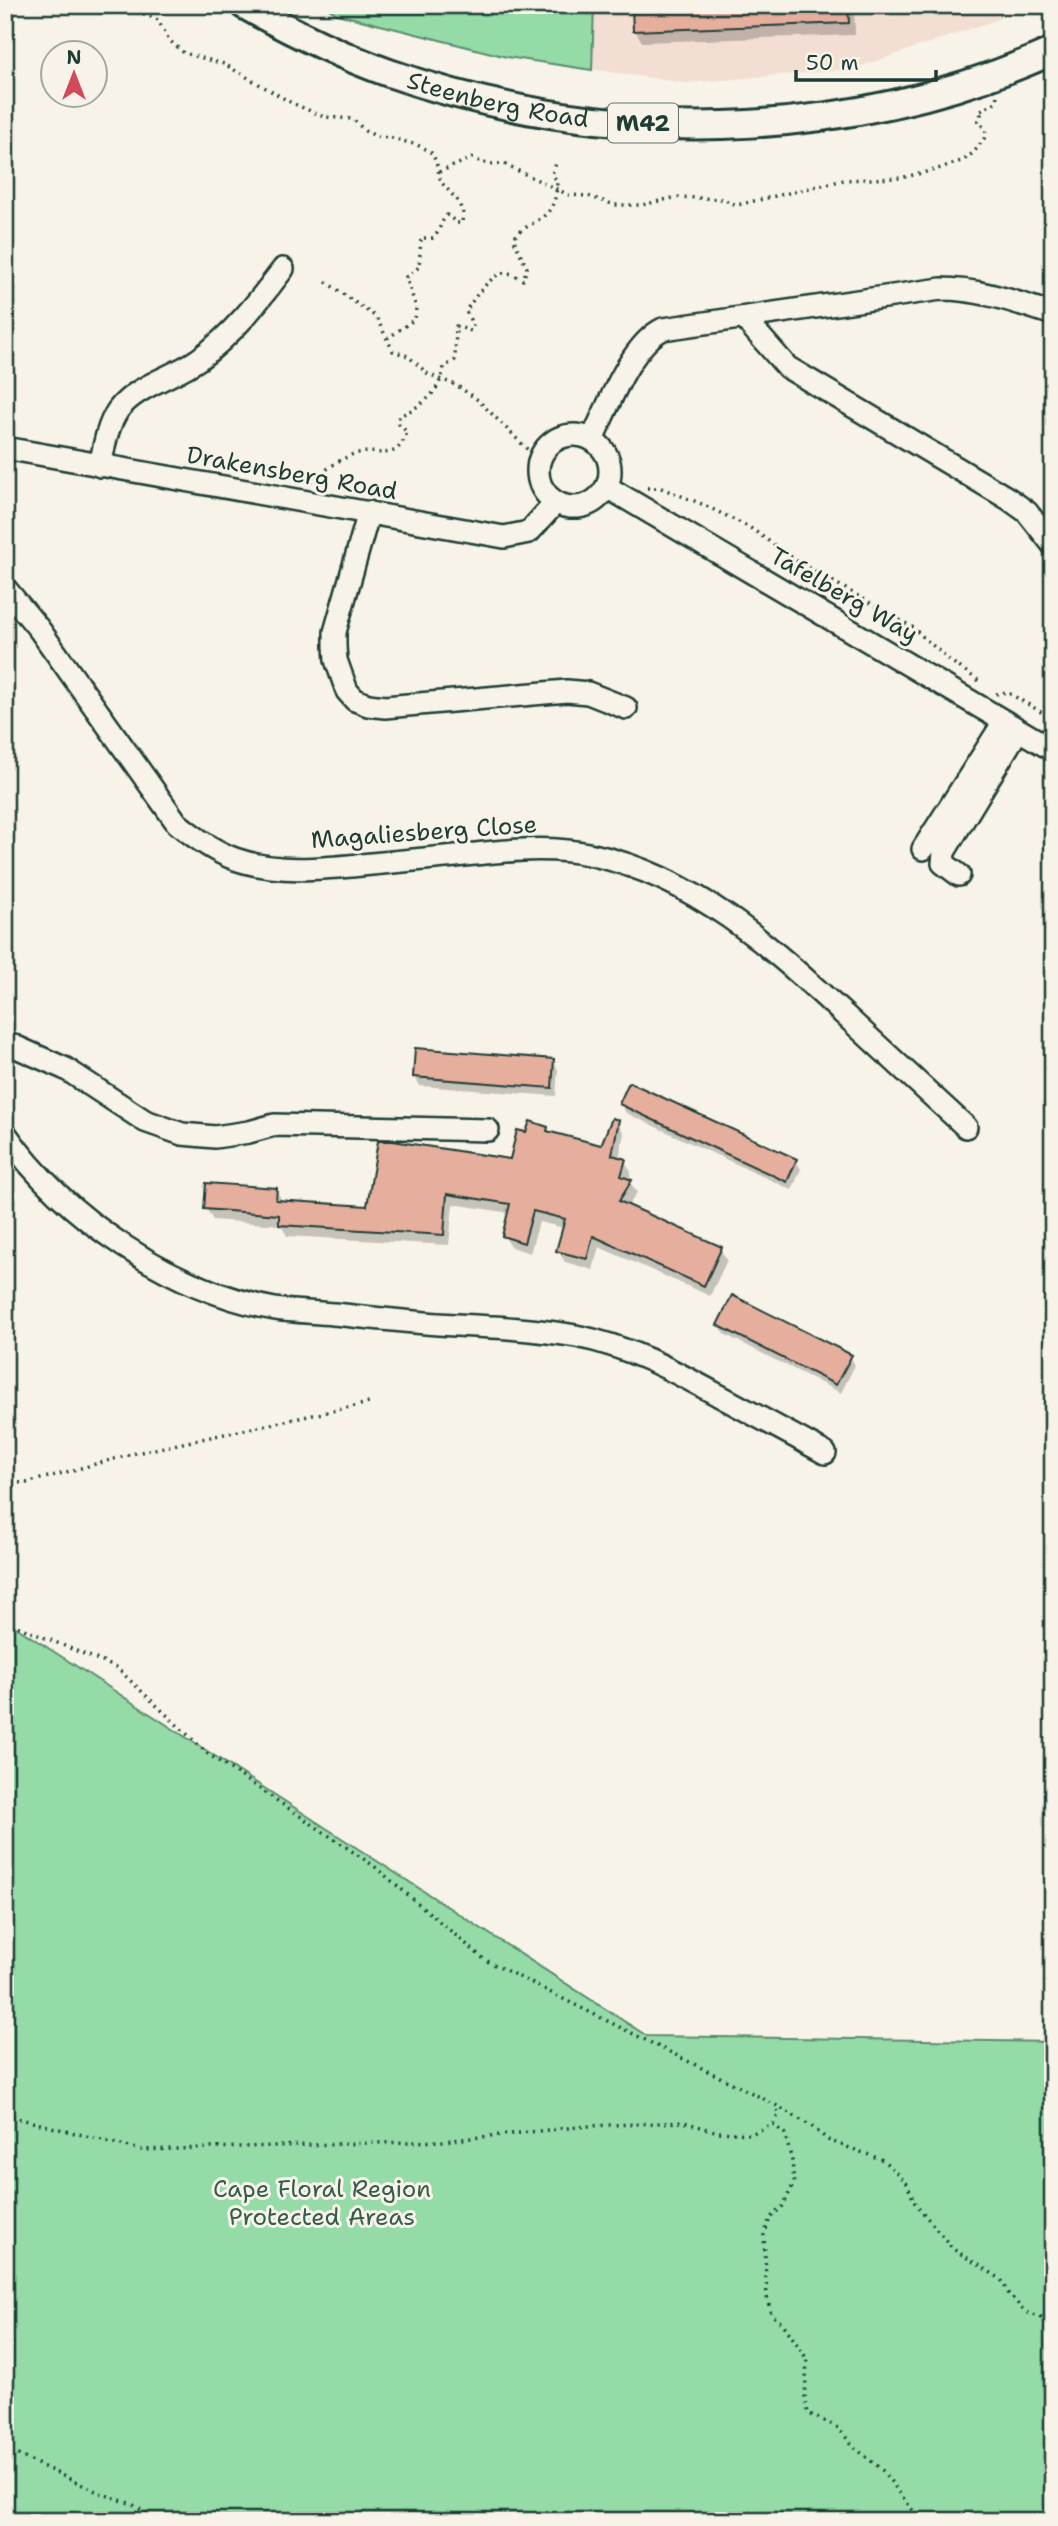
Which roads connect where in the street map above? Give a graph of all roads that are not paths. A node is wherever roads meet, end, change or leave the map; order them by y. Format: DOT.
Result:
graph roads {
  1 [pos="244,5"];
  2 [pos="1053,51"];
  3 [pos="283,269"];
  4 [pos="1053,314"];
  5 [pos="744,318"];
  6 [pos="592,439"];
  7 [pos="5,448"];
  8 [pos="100,466"];
  9 [pos="607,487"];
  10 [pos="556,502"];
  11 [pos="369,512"];
  12 [pos="1053,545"];
  13 [pos="5,588"];
  14 [pos="626,708"];
  15 [pos="1011,726"];
  16 [pos="1053,750"];
  17 [pos="923,849"];
  18 [pos="959,875"];
  19 [pos="5,1042"];
  20 [pos="966,1127"];
  21 [pos="488,1130"];
  22 [pos="5,1133"];
  23 [pos="825,1452"];
  1 -- 2 [label="main road, Steenberg Road / M42"];
  3 -- 8 [label="street"];
  4 -- 5 [label="street"];
  5 -- 6 [label="street"];
  5 -- 12 [label="street"];
  6 -- 9 [label="street"];
  6 -- 10 [label="street"];
  7 -- 8 [label="street, Drakensberg Road"];
  8 -- 11 [label="street, Drakensberg Road"];
  9 -- 10 [label="street"];
  9 -- 15 [label="street, Tafelberg Way"];
  10 -- 11 [label="street, Drakensberg Road"];
  11 -- 14 [label="street"];
  13 -- 20 [label="street, Magaliesberg Close"];
  15 -- 16 [label="street, Tafelberg Way"];
  15 -- 17 [label="street"];
  15 -- 18 [label="street"];
  19 -- 21 [label="street"];
  22 -- 23 [label="street"];
}
